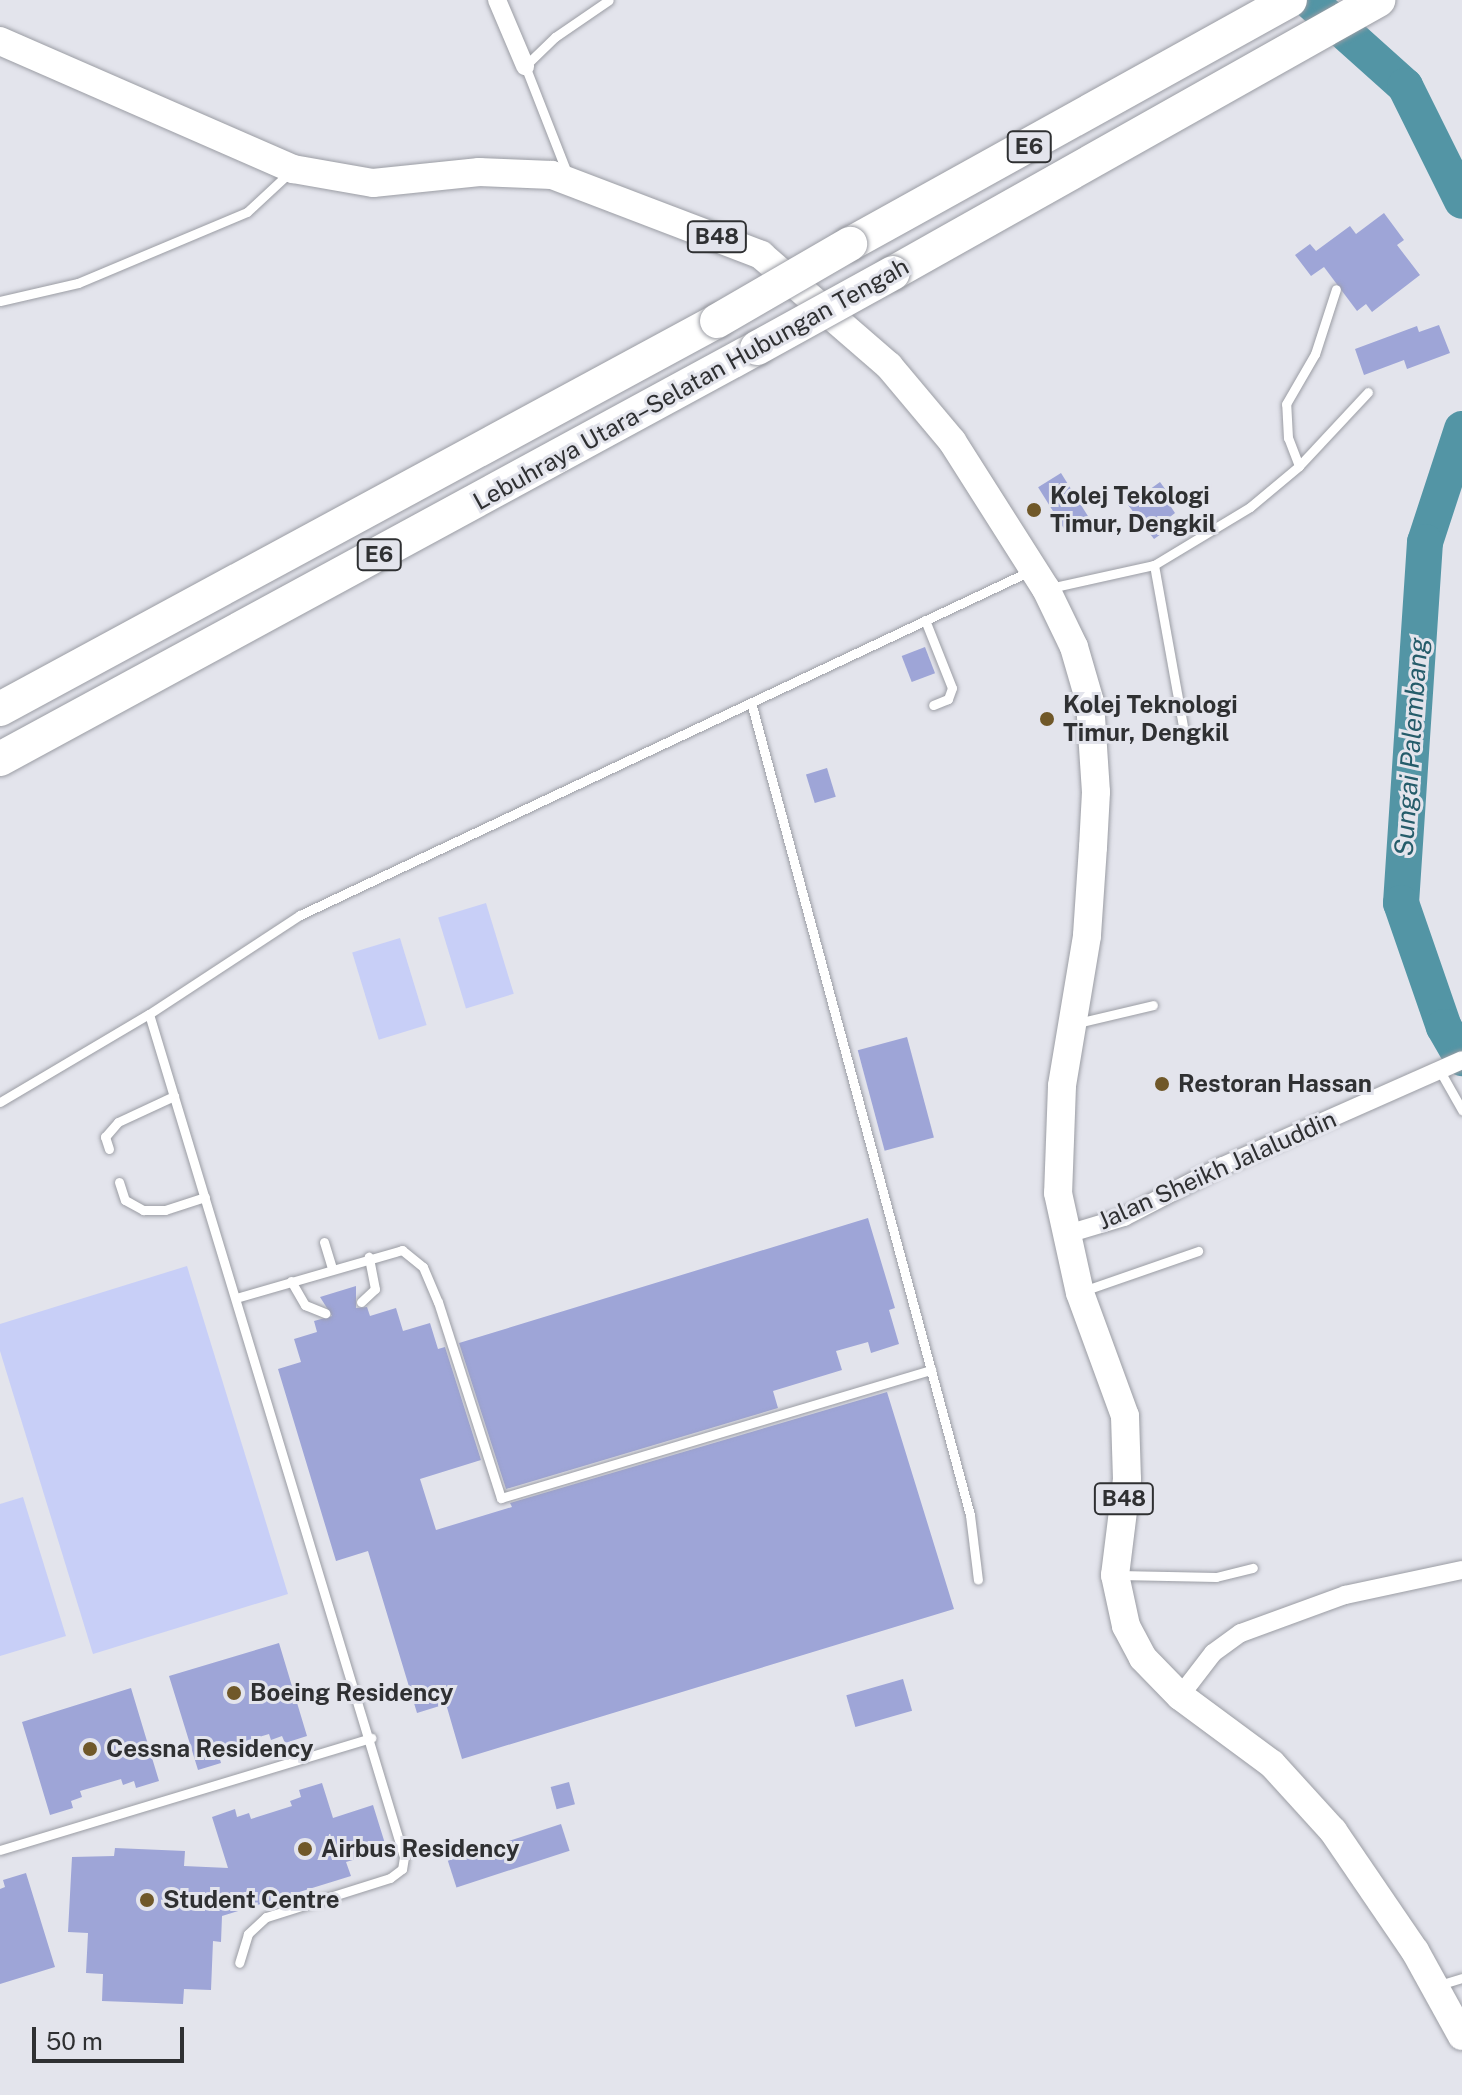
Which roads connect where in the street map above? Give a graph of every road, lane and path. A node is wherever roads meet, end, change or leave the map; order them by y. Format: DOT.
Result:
graph roads {
  1 [pos="497,0"];
  2 [pos="609,0"];
  3 [pos="1290,0"];
  4 [pos="1378,0"];
  5 [pos="0,41"];
  6 [pos="525,66"];
  7 [pos="293,169"];
  8 [pos="569,181"];
  9 [pos="1336,289"];
  10 [pos="0,301"];
  11 [pos="1368,392"];
  12 [pos="1299,466"];
  13 [pos="1154,565"];
  14 [pos="1041,579"];
  15 [pos="925,620"];
  16 [pos="933,705"];
  17 [pos="752,706"];
  18 [pos="0,709"];
  19 [pos="1184,731"];
  20 [pos="0,759"];
  21 [pos="1153,1005"];
  22 [pos="149,1014"];
  23 [pos="1074,1023"];
  24 [pos="1453,1065"];
  25 [pos="174,1096"];
  26 [pos="0,1102"];
  27 [pos="1462,1110"];
  28 [pos="109,1149"];
  29 [pos="119,1182"];
  30 [pos="205,1197"];
  31 [pos="1064,1235"];
  32 [pos="324,1242"];
  33 [pos="1198,1251"];
  34 [pos="369,1257"];
  35 [pos="332,1268"];
  36 [pos="291,1281"];
  37 [pos="1080,1293"];
  38 [pos="236,1298"];
  39 [pos="366,1300"];
  40 [pos="325,1313"];
  41 [pos="931,1370"];
  42 [pos="1253,1568"];
  43 [pos="1462,1570"];
  44 [pos="1115,1575"];
  45 [pos="978,1580"];
  46 [pos="1180,1696"];
  47 [pos="371,1738"];
  48 [pos="0,1850"];
  49 [pos="239,1963"];
  50 [pos="1462,1978"];
  51 [pos="1433,1987"];
  52 [pos="1462,2036"];
  1 -- 6 [label="street"];
  2 -- 6 [label="lane"];
  3 -- 18 [label="highway, Lebuhraya Utara–Selatan Hubungan Tengah / E6, bridge"];
  4 -- 20 [label="highway, Lebuhraya Utara–Selatan Hubungan Tengah / E6, bridge"];
  5 -- 7 [label="main road, B48"];
  6 -- 8 [label="lane"];
  7 -- 8 [label="main road, B48"];
  7 -- 10 [label="lane"];
  8 -- 14 [label="main road, B48"];
  9 -- 12 [label="lane"];
  11 -- 12 [label="lane"];
  12 -- 13 [label="lane"];
  13 -- 14 [label="lane"];
  13 -- 19 [label="lane"];
  14 -- 15 [label="lane"];
  14 -- 23 [label="main road, B48"];
  15 -- 16 [label="lane"];
  15 -- 17 [label="lane"];
  17 -- 22 [label="lane"];
  17 -- 41 [label="lane"];
  21 -- 23 [label="lane"];
  22 -- 25 [label="lane"];
  22 -- 26 [label="lane"];
  23 -- 31 [label="main road, B48"];
  24 -- 27 [label="lane"];
  24 -- 31 [label="street, Jalan Sheikh Jalaluddin"];
  25 -- 28 [label="lane"];
  25 -- 30 [label="lane"];
  29 -- 30 [label="lane"];
  30 -- 38 [label="lane"];
  31 -- 37 [label="main road, B48"];
  32 -- 35 [label="lane"];
  33 -- 37 [label="lane"];
  34 -- 35 [label="lane"];
  34 -- 39 [label="lane"];
  34 -- 41 [label="lane"];
  35 -- 36 [label="lane"];
  36 -- 38 [label="lane"];
  36 -- 40 [label="lane"];
  37 -- 44 [label="main road, B48"];
  38 -- 47 [label="lane"];
  41 -- 45 [label="lane"];
  42 -- 44 [label="lane"];
  43 -- 46 [label="street"];
  44 -- 46 [label="main road, B48"];
  46 -- 51 [label="main road, B48"];
  47 -- 48 [label="lane"];
  47 -- 49 [label="lane"];
  50 -- 51 [label="lane"];
  51 -- 52 [label="main road, B48"];
}
